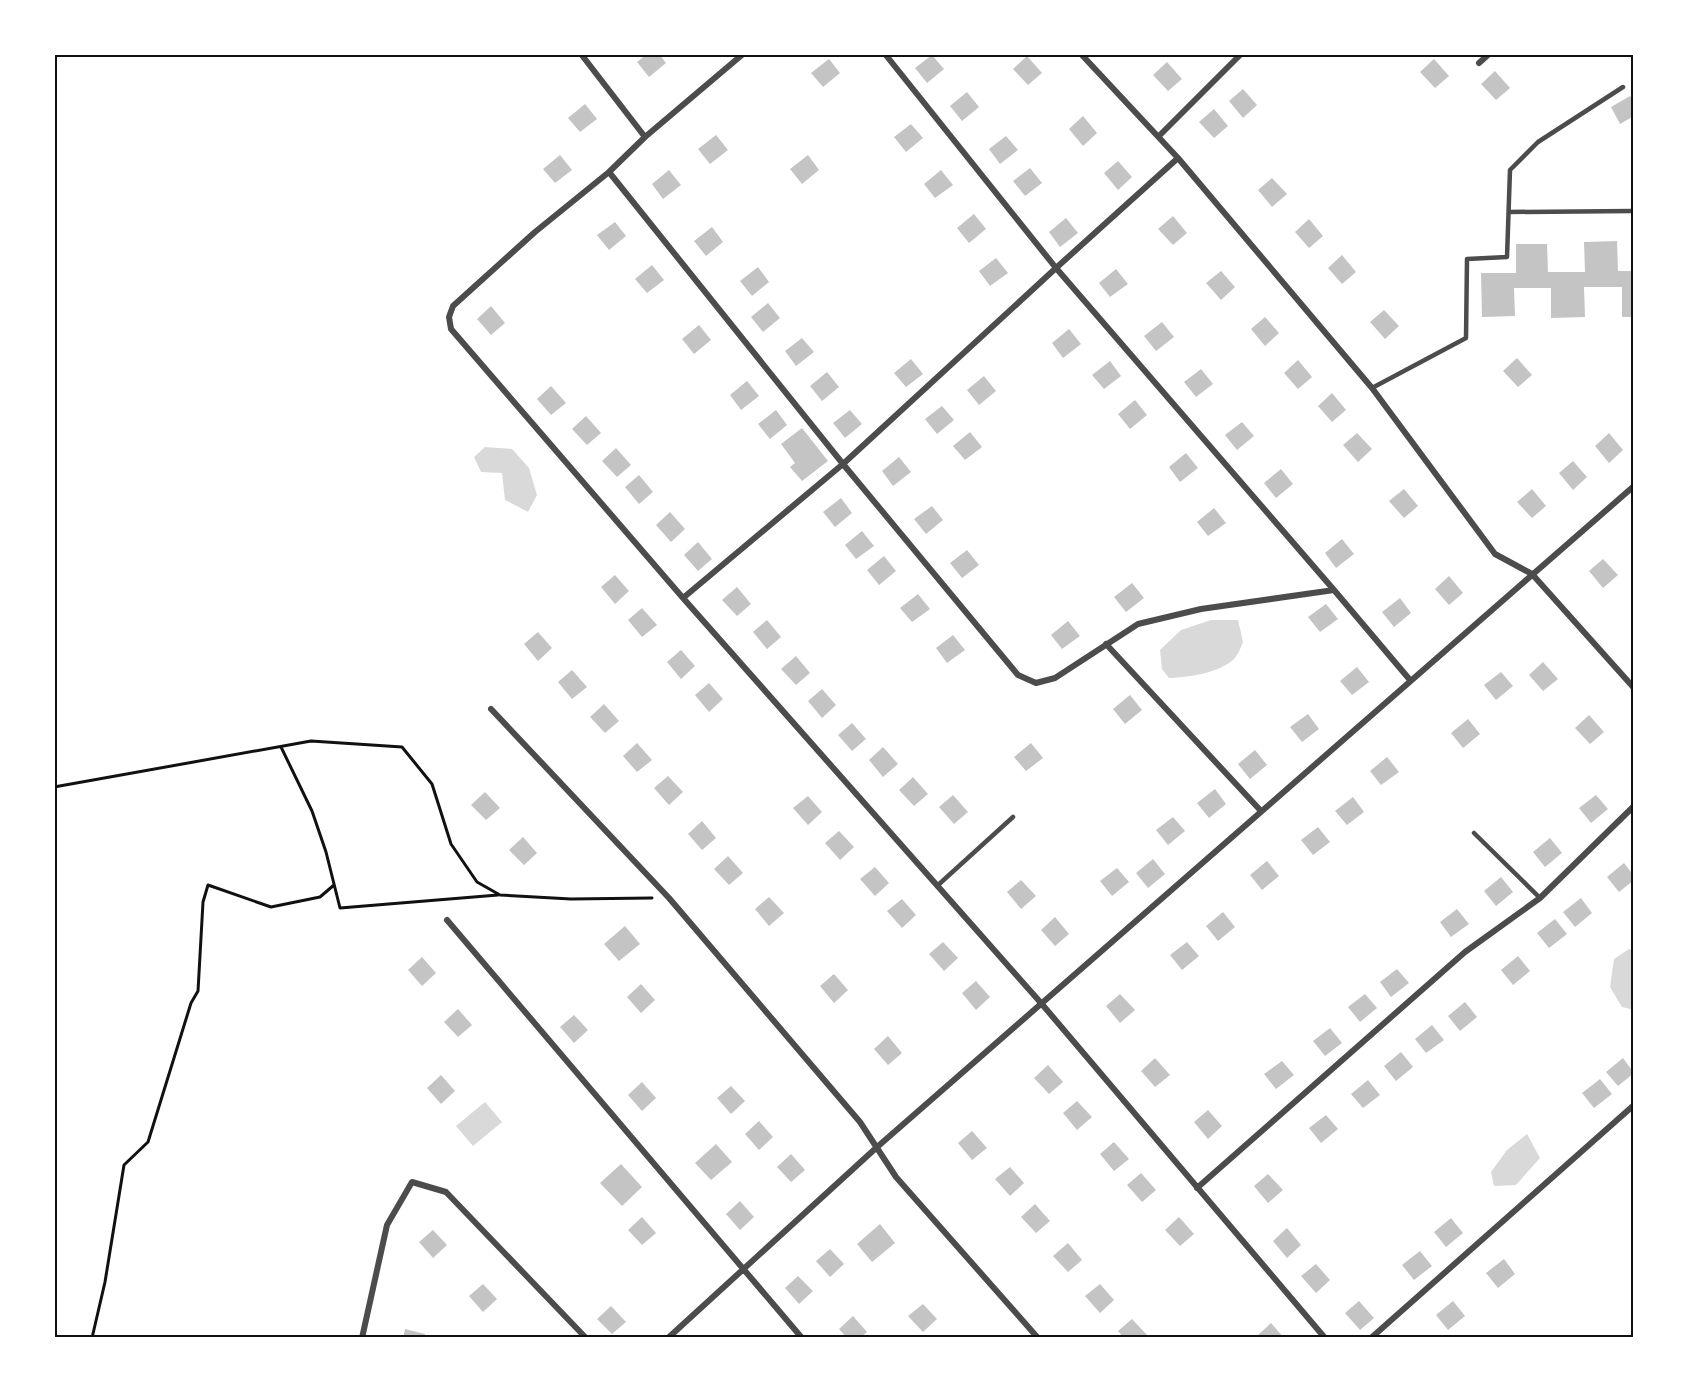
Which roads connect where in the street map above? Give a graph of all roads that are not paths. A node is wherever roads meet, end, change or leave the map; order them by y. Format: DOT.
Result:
graph roads {
  1 [pos="581,54"];
  2 [pos="743,54"];
  3 [pos="885,54"];
  4 [pos="1081,54"];
  5 [pos="1241,54"];
  6 [pos="1489,54"];
  7 [pos="1479,63"];
  8 [pos="1623,87"];
  9 [pos="1159,136"];
  10 [pos="645,137"];
  11 [pos="1178,158"];
  12 [pos="609,172"];
  13 [pos="1632,211"];
  14 [pos="1509,212"];
  15 [pos="1056,268"];
  16 [pos="1371,388"];
  17 [pos="843,464"];
  18 [pos="1634,486"];
  19 [pos="1532,574"];
  20 [pos="1334,590"];
  21 [pos="683,598"];
  22 [pos="1106,644"];
  23 [pos="1410,680"];
  24 [pos="1634,688"];
  25 [pos="491,708"];
  26 [pos="1634,806"];
  27 [pos="1261,811"];
  28 [pos="1012,817"];
  29 [pos="1474,833"];
  30 [pos="937,886"];
  31 [pos="1540,898"];
  32 [pos="447,920"];
  33 [pos="1041,1003"];
  34 [pos="1634,1105"];
  35 [pos="876,1148"];
  36 [pos="1197,1188"];
  37 [pos="743,1269"];
  38 [pos="362,1338"];
  39 [pos="586,1338"];
  40 [pos="668,1338"];
  41 [pos="802,1338"];
  42 [pos="1038,1338"];
  43 [pos="1325,1338"];
  44 [pos="1371,1338"];
  1 -- 10 [label="street"];
  2 -- 10 [label="street"];
  3 -- 15 [label="street"];
  4 -- 9 [label="street"];
  5 -- 9 [label="street"];
  6 -- 7 [label="street"];
  8 -- 14 [label="lane"];
  9 -- 11 [label="street"];
  10 -- 12 [label="street"];
  11 -- 15 [label="street"];
  11 -- 16 [label="street"];
  12 -- 17 [label="street"];
  12 -- 21 [label="street"];
  13 -- 14 [label="lane"];
  14 -- 16 [label="lane"];
  15 -- 17 [label="street"];
  15 -- 20 [label="street"];
  16 -- 19 [label="street"];
  17 -- 21 [label="street"];
  17 -- 22 [label="street"];
  18 -- 19 [label="street"];
  19 -- 23 [label="street"];
  19 -- 24 [label="street"];
  20 -- 22 [label="street"];
  20 -- 23 [label="street"];
  21 -- 30 [label="street"];
  22 -- 27 [label="street"];
  23 -- 27 [label="street"];
  25 -- 35 [label="street"];
  26 -- 31 [label="street"];
  27 -- 33 [label="street"];
  28 -- 30 [label="lane"];
  29 -- 31 [label="lane"];
  30 -- 33 [label="street"];
  31 -- 36 [label="street"];
  32 -- 37 [label="street"];
  33 -- 35 [label="street"];
  33 -- 36 [label="street"];
  34 -- 44 [label="street"];
  35 -- 37 [label="street"];
  35 -- 42 [label="street"];
  36 -- 43 [label="street"];
  37 -- 40 [label="street"];
  37 -- 41 [label="street"];
  38 -- 39 [label="street"];
}
